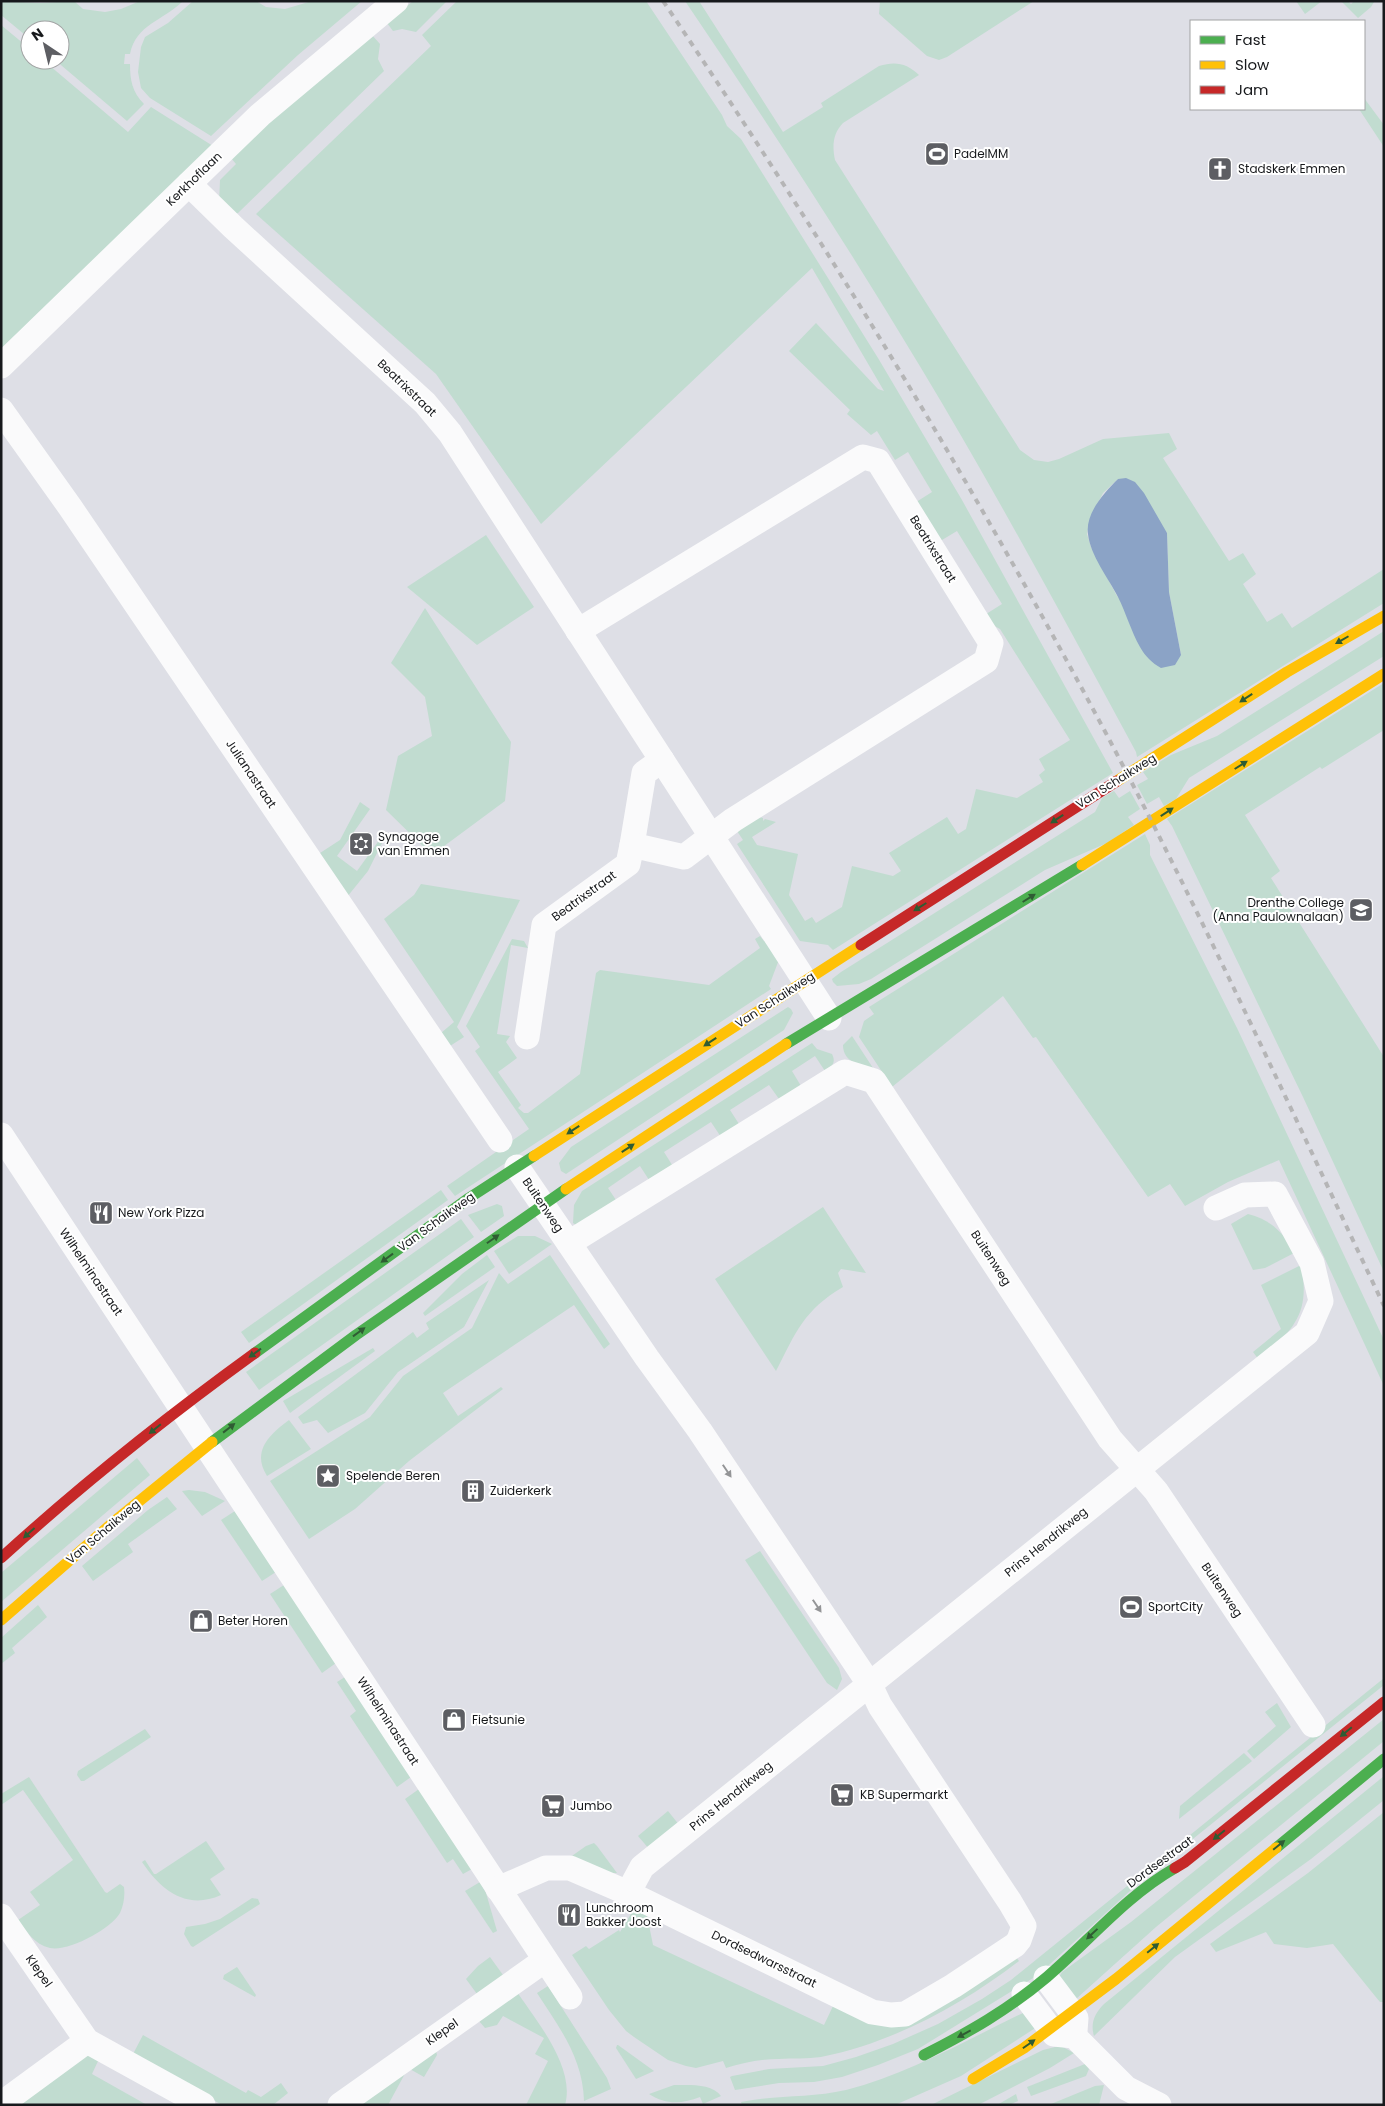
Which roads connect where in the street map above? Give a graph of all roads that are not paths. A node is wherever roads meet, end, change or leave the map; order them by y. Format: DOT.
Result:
graph roads {
  1 [pos="396,1"];
  2 [pos="189,184"];
  3 [pos="1,366"];
  4 [pos="1,410"];
  5 [pos="1384,616"];
  6 [pos="578,631"];
  7 [pos="1384,674"];
  8 [pos="662,760"];
  9 [pos="712,836"];
  10 [pos="632,845"];
  11 [pos="805,980"];
  12 [pos="829,1018"];
  13 [pos="527,1037"];
  14 [pos="1,1135"];
  15 [pos="500,1140"];
  16 [pos="517,1167"];
  17 [pos="542,1204"];
  18 [pos="1216,1208"];
  19 [pos="569,1243"];
  20 [pos="181,1408"];
  21 [pos="206,1446"];
  22 [pos="1137,1468"];
  23 [pos="1,1558"];
  24 [pos="1,1620"];
  25 [pos="870,1685"];
  26 [pos="1384,1702"];
  27 [pos="1313,1725"];
  28 [pos="1384,1758"];
  29 [pos="498,1889"];
  30 [pos="628,1893"];
  31 [pos="4,1924"];
  32 [pos="1019,1940"];
  33 [pos="545,1960"];
  34 [pos="1046,1978"];
  35 [pos="1024,1994"];
  36 [pos="570,1997"];
  37 [pos="1073,2024"];
  38 [pos="1050,2028"];
  39 [pos="87,2041"];
  40 [pos="924,2055"];
  41 [pos="973,2079"];
  42 [pos="1,2104"];
  43 [pos="203,2105"];
  44 [pos="340,2105"];
  45 [pos="1159,2105"];
  1 -- 2 [label="street, Kerkhoflaan"];
  2 -- 3 [label="street, Kerkhoflaan"];
  2 -- 6 [label="street, Beatrixstraat"];
  4 -- 15 [label="street, Julianastraat"];
  5 -- 11 [label="street, Van Schaikweg, one-way"];
  6 -- 8 [label="street, Beatrixstraat"];
  6 -- 9 [label="street, Beatrixstraat"];
  12 -- 7 [label="street, Van Schaikweg, one-way"];
  8 -- 9 [label="street, Beatrixstraat"];
  8 -- 10 [label="street, Beatrixstraat"];
  9 -- 10 [label="street, Beatrixstraat"];
  9 -- 11 [label="street, Beatrixstraat"];
  10 -- 13 [label="street, Beatrixstraat"];
  11 -- 12 [label="street, Beatrixstraat"];
  11 -- 16 [label="street, Van Schaikweg, one-way"];
  17 -- 12 [label="street, Van Schaikweg, one-way"];
  14 -- 20 [label="street, Wilhelminastraat"];
  16 -- 17 [label="street, Buitenweg"];
  16 -- 20 [label="street, Van Schaikweg, one-way"];
  17 -- 19 [label="street, Buitenweg"];
  21 -- 17 [label="street, Van Schaikweg, one-way"];
  18 -- 22 [label="street, Prins Hendrikweg"];
  19 -- 22 [label="street, Buitenweg"];
  19 -- 25 [label="street, Buitenweg, one-way"];
  20 -- 21 [label="street"];
  20 -- 23 [label="street, Van Schaikweg, one-way"];
  21 -- 24 [label="street, Van Schaikweg"];
  21 -- 29 [label="street, Wilhelminastraat"];
  22 -- 25 [label="street, Prins Hendrikweg"];
  22 -- 27 [label="street, Buitenweg"];
  25 -- 30 [label="street, Prins Hendrikweg"];
  25 -- 32 [label="street, Buitenweg"];
  26 -- 34 [label="street, Dordsestraat, one-way"];
  37 -- 28 [label="street, one-way"];
  29 -- 30 [label="street, Dordsedwarsstraat"];
  29 -- 33 [label="street, Wilhelminastraat"];
  30 -- 32 [label="street, Dordsedwarsstraat"];
  31 -- 39 [label="street, Klepel"];
  33 -- 36 [label="street, Wilhelminastraat"];
  33 -- 44 [label="street, Klepel"];
  34 -- 35 [label="street, Dordsestraat"];
  34 -- 37 [label="street"];
  35 -- 38 [label="street"];
  35 -- 40 [label="street, Dordsestraat, one-way"];
  37 -- 38 [label="street"];
  37 -- 45 [label="street"];
  41 -- 38 [label="street, one-way"];
  39 -- 42 [label="street"];
  39 -- 43 [label="street, Klepel"];
}
